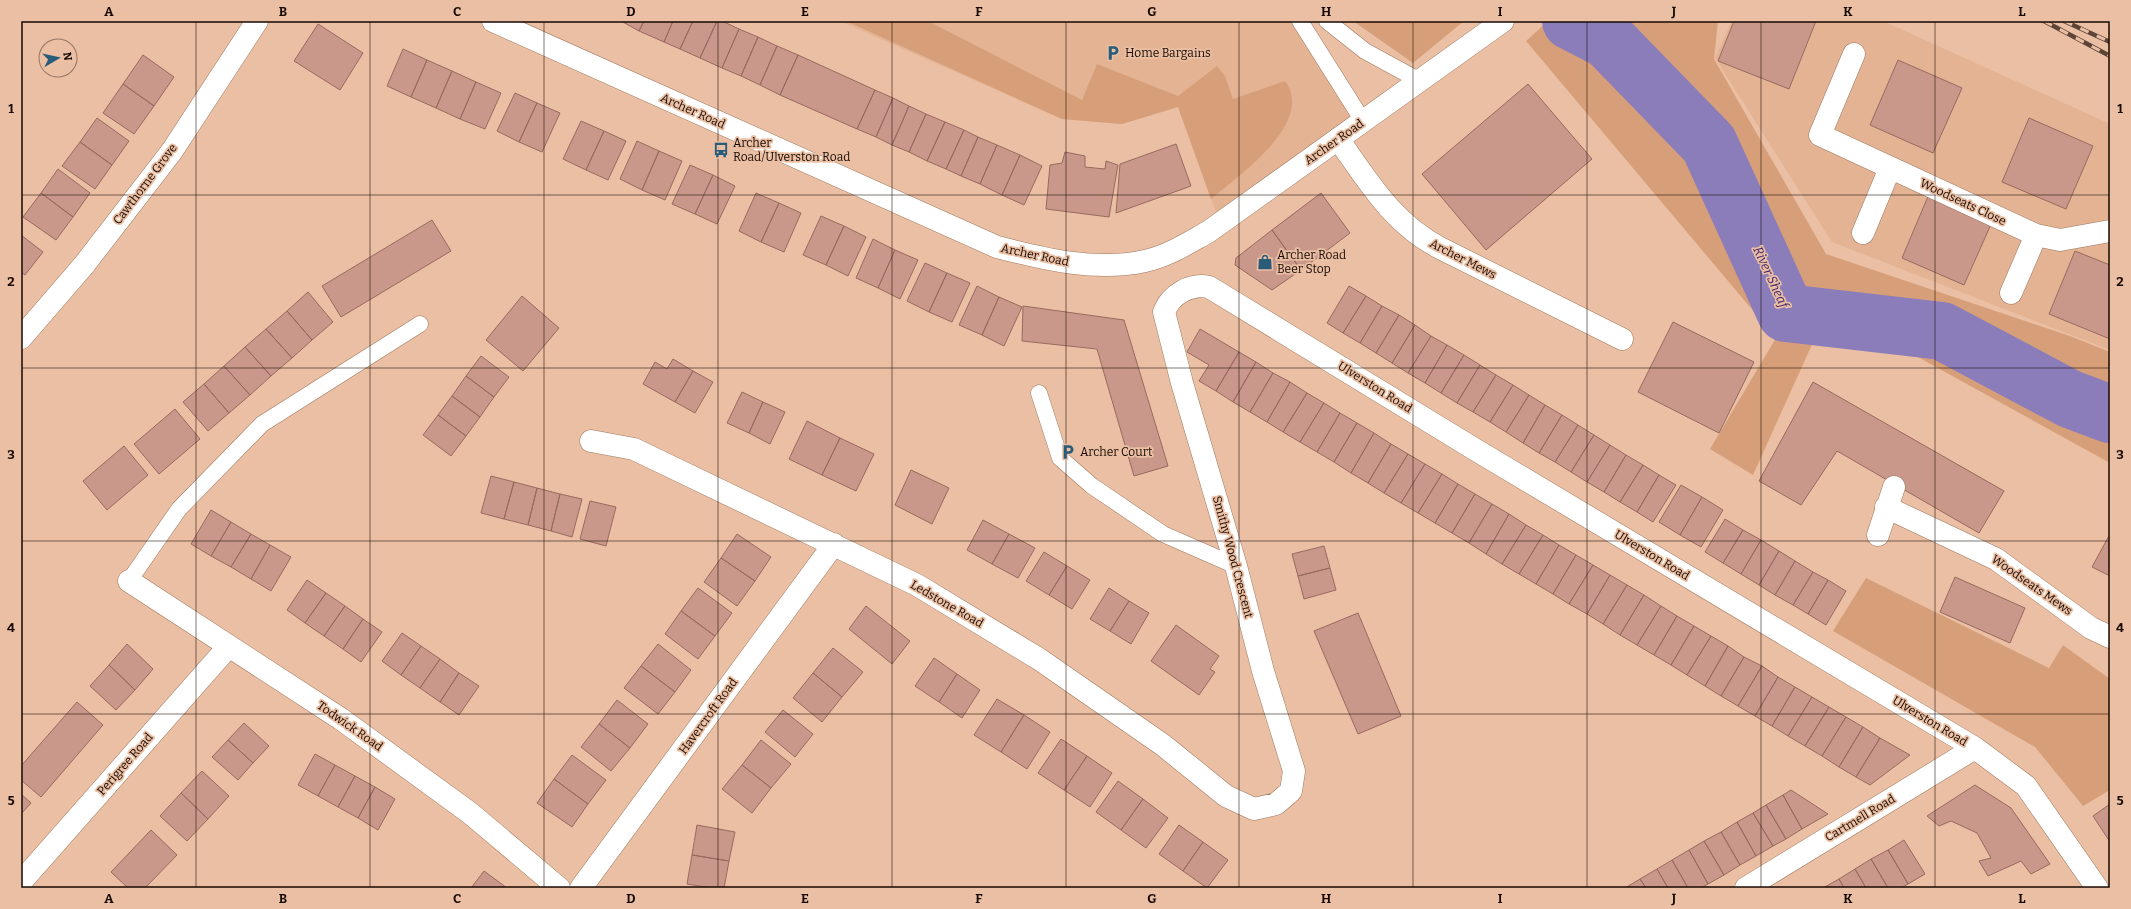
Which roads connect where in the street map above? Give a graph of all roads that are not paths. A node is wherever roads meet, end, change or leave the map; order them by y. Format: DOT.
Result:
graph roads {
  1 [pos="256,21"];
  2 [pos="493,21"];
  3 [pos="1300,21"];
  4 [pos="1327,21"];
  5 [pos="1503,21"];
  6 [pos="1854,54"];
  7 [pos="1420,81"];
  8 [pos="1363,121"];
  9 [pos="1338,139"];
  10 [pos="1890,168"];
  11 [pos="2110,232"];
  12 [pos="1863,233"];
  13 [pos="2036,236"];
  14 [pos="2011,293"];
  15 [pos="1168,303"];
  16 [pos="420,324"];
  17 [pos="21,338"];
  18 [pos="1622,339"];
  19 [pos="1039,393"];
  20 [pos="591,441"];
  21 [pos="1878,535"];
  22 [pos="834,544"];
  23 [pos="1236,566"];
  24 [pos="129,581"];
  25 [pos="2110,637"];
  26 [pos="229,646"];
  27 [pos="1975,748"];
  28 [pos="1276,804"];
  29 [pos="21,882"];
  30 [pos="559,888"];
  31 [pos="582,888"];
  32 [pos="1746,888"];
  33 [pos="2097,888"];
  1 -- 17 [label="street, Cawthorne Grove"];
  2 -- 9 [label="street, Archer Road"];
  3 -- 8 [label="lane"];
  4 -- 7 [label="lane"];
  5 -- 7 [label="street, Archer Road"];
  6 -- 10 [label="street, Woodseats Close"];
  7 -- 8 [label="street, Archer Road"];
  8 -- 9 [label="street, Archer Road"];
  9 -- 18 [label="street, Archer Mews"];
  10 -- 12 [label="street"];
  10 -- 13 [label="street, Woodseats Close"];
  11 -- 13 [label="street, Woodseats Close"];
  13 -- 14 [label="street"];
  15 -- 23 [label="street, Smithy Wood Crescent"];
  15 -- 27 [label="street, Ulverston Road"];
  16 -- 24 [label="lane"];
  19 -- 23 [label="lane"];
  20 -- 22 [label="street, Ledstone Road"];
  21 -- 25 [label="street, Woodseats Mews"];
  22 -- 28 [label="street, Ledstone Road"];
  22 -- 31 [label="street, Havercroft Road"];
  23 -- 28 [label="street, Smithy Wood Crescent"];
  24 -- 26 [label="street, Todwick Road"];
  26 -- 29 [label="street, Perigree Road"];
  26 -- 30 [label="street, Todwick Road"];
  27 -- 32 [label="street, Cartmell Road"];
  27 -- 33 [label="street, Ulverston Road"];
}
